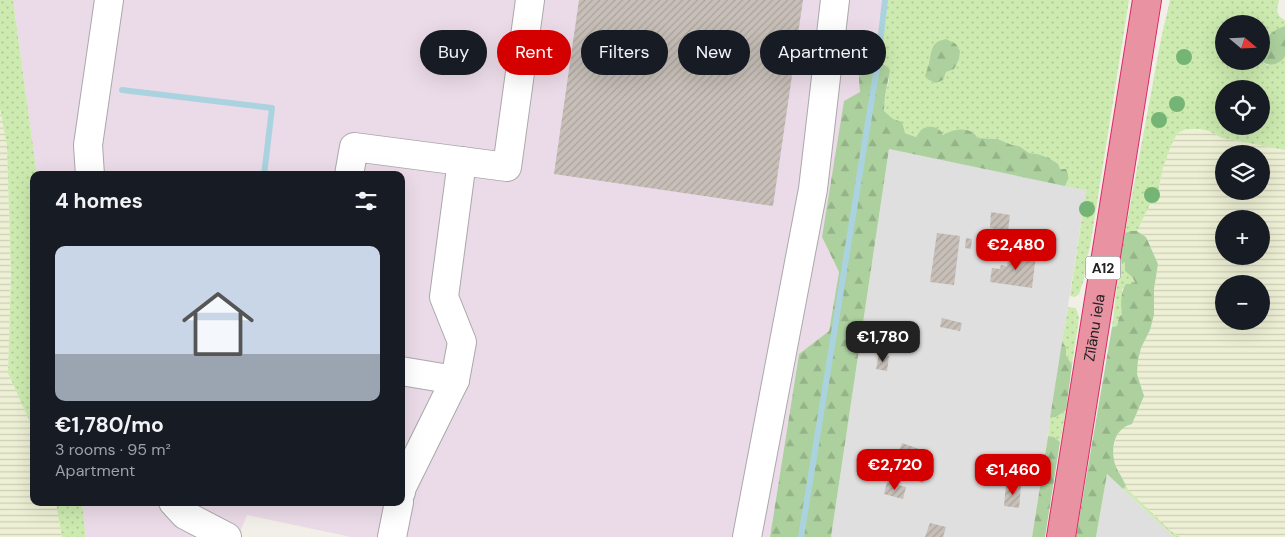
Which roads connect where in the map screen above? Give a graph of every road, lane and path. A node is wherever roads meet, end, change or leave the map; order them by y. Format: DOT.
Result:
graph roads {
  1 [pos="109,0"];
  2 [pos="530,0"];
  3 [pos="835,0"];
  4 [pos="1147,0"];
  5 [pos="462,161"];
  6 [pos="90,171"];
  7 [pos="350,171"];
  8 [pos="405,372"];
  9 [pos="456,380"];
  10 [pos="405,481"];
  11 [pos="177,506"];
  12 [pos="398,506"];
  13 [pos="227,537"];
  14 [pos="392,537"];
  15 [pos="747,537"];
  16 [pos="1061,537"];
  1 -- 6 [label="lane"];
  2 -- 5 [label="lane"];
  3 -- 15 [label="lane"];
  4 -- 16 [label="highway, Zīlānu iela / A12"];
  5 -- 7 [label="lane"];
  5 -- 9 [label="lane"];
  8 -- 9 [label="lane"];
  9 -- 10 [label="lane"];
  11 -- 13 [label="lane"];
  12 -- 14 [label="lane"];
}
